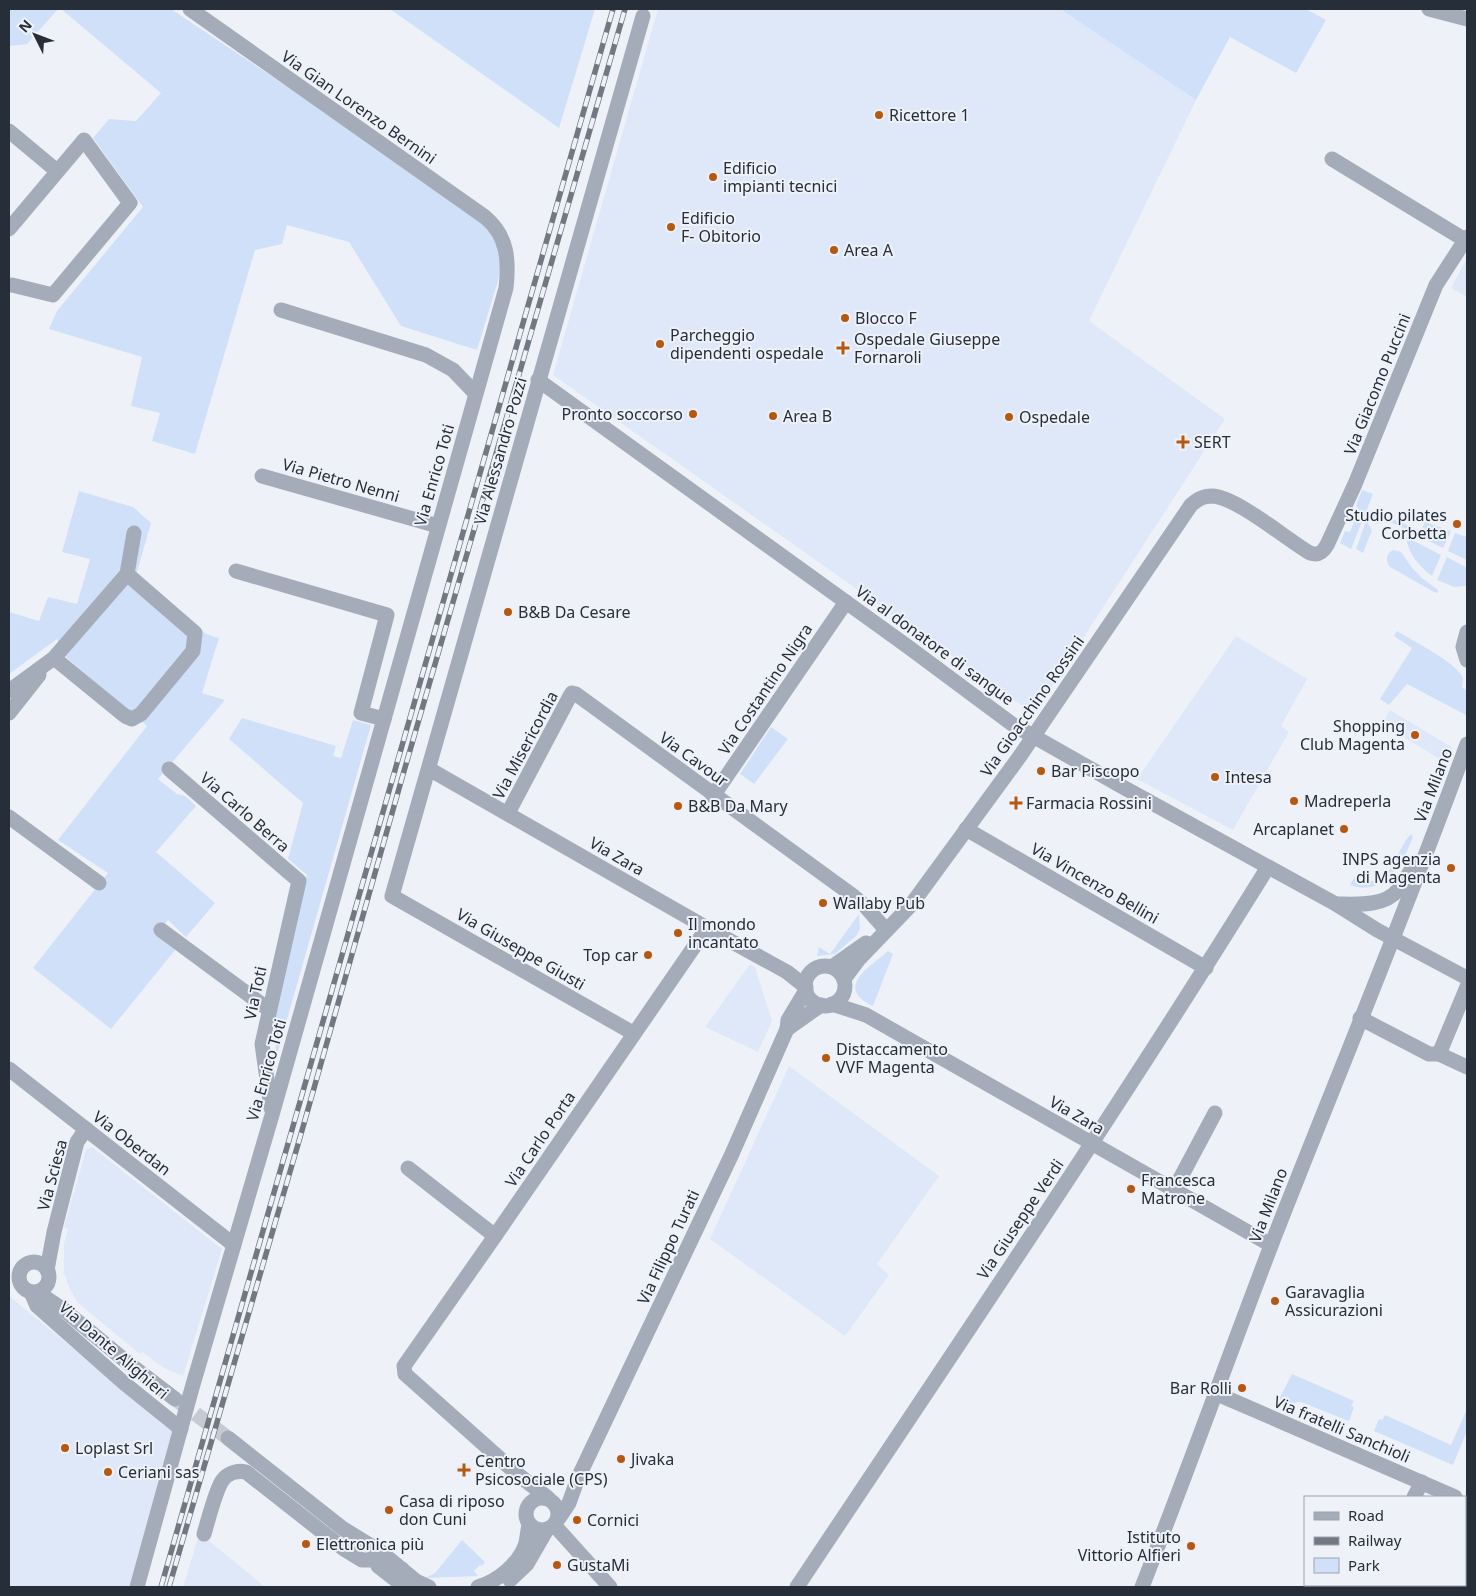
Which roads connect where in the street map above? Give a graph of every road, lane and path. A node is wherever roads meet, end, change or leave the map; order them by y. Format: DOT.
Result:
graph roads {
  1 [pos="190,9"];
  2 [pos="1429,9"];
  3 [pos="643,16"];
  4 [pos="1467,19"];
  5 [pos="9,131"];
  6 [pos="1332,159"];
  7 [pos="57,171"];
  8 [pos="9,229"];
  9 [pos="502,239"];
  10 [pos="1466,239"];
  11 [pos="10,285"];
  12 [pos="280,310"];
  13 [pos="538,380"];
  14 [pos="475,393"];
  15 [pos="262,476"];
  16 [pos="1201,498"];
  17 [pos="438,526"];
  18 [pos="134,533"];
  19 [pos="236,571"];
  20 [pos="127,574"];
  21 [pos="846,602"];
  22 [pos="1467,632"];
  23 [pos="52,659"];
  24 [pos="1467,660"];
  25 [pos="9,691"];
  26 [pos="572,693"];
  27 [pos="9,713"];
  28 [pos="384,720"];
  29 [pos="1033,736"];
  30 [pos="1467,744"];
  31 [pos="169,769"];
  32 [pos="429,769"];
  33 [pos="713,796"];
  34 [pos="508,813"];
  35 [pos="9,817"];
  36 [pos="966,828"];
  37 [pos="1431,838"];
  38 [pos="1268,867"];
  39 [pos="299,881"];
  40 [pos="99,883"];
  41 [pos="392,896"];
  42 [pos="1334,904"];
  43 [pos="707,928"];
  44 [pos="161,930"];
  45 [pos="886,930"];
  46 [pos="1393,938"];
  47 [pos="832,967"];
  48 [pos="1206,968"];
  49 [pos="1467,978"];
  50 [pos="807,984"];
  51 [pos="844,984"];
  52 [pos="1467,987"];
  53 [pos="826,1005"];
  54 [pos="268,1009"];
  55 [pos="866,1015"];
  56 [pos="1360,1018"];
  57 [pos="786,1029"];
  58 [pos="633,1033"];
  59 [pos="1439,1054"];
  60 [pos="1467,1067"];
  61 [pos="9,1069"];
  62 [pos="1215,1113"];
  63 [pos="272,1115"];
  64 [pos="86,1129"];
  65 [pos="1091,1144"];
  66 [pos="408,1168"];
  67 [pos="1174,1190"];
  68 [pos="54,1232"];
  69 [pos="496,1236"];
  70 [pos="234,1245"];
  71 [pos="1272,1245"];
  72 [pos="28,1264"];
  73 [pos="9,1268"];
  74 [pos="48,1274"];
  75 [pos="9,1277"];
  76 [pos="30,1290"];
  77 [pos="64,1310"];
  78 [pos="1215,1393"];
  79 [pos="175,1399"];
  80 [pos="181,1429"];
  81 [pos="228,1438"];
  82 [pos="578,1478"];
  83 [pos="1422,1482"];
  84 [pos="1415,1496"];
  85 [pos="1453,1496"];
  86 [pos="549,1499"];
  87 [pos="529,1524"];
  88 [pos="553,1525"];
  89 [pos="342,1528"];
  90 [pos="204,1534"];
  91 [pos="373,1561"];
  92 [pos="402,1569"];
  93 [pos="137,1587"];
  94 [pos="405,1587"];
  95 [pos="429,1587"];
  96 [pos="478,1587"];
  97 [pos="500,1587"];
  98 [pos="610,1587"];
  99 [pos="797,1587"];
  100 [pos="1142,1587"];
  1 -- 9 [label="street, Via Gian Lorenzo Bernini"];
  2 -- 4 [label="street"];
  3 -- 13 [label="street, Via Alessandro Pozzi"];
  5 -- 7 [label="street"];
  6 -- 10 [label="street, Via Giacomo Puccini"];
  7 -- 8 [label="street"];
  7 -- 11 [label="street"];
  9 -- 14 [label="street, Via Enrico Toti"];
  10 -- 16 [label="street, Via Giacomo Puccini"];
  12 -- 14 [label="street"];
  13 -- 21 [label="street, Via al donatore di sangue"];
  13 -- 32 [label="street, Via Alessandro Pozzi"];
  14 -- 17 [label="street, Via Enrico Toti"];
  15 -- 17 [label="street, Via Pietro Nenni"];
  16 -- 29 [label="street, Via Gioacchino Rossini"];
  17 -- 28 [label="street, Via Enrico Toti"];
  18 -- 20 [label="street"];
  19 -- 28 [label="street"];
  20 -- 23 [label="street"];
  20 -- 23 [label="street"];
  21 -- 29 [label="street, Via al donatore di sangue"];
  21 -- 33 [label="street, Via Costantino Nigra"];
  22 -- 24 [label="street"];
  23 -- 25 [label="street"];
  23 -- 27 [label="street"];
  26 -- 33 [label="street, Via Cavour"];
  26 -- 34 [label="street, Via Misericordia"];
  28 -- 63 [label="street, Via Enrico Toti"];
  29 -- 36 [label="street, Via Gioacchino Rossini"];
  29 -- 38 [label="street, Via al donatore di sangue"];
  30 -- 37 [label="street, Via Milano"];
  31 -- 39 [label="street, Via Carlo Berra"];
  32 -- 34 [label="street, Via Zara"];
  32 -- 41 [label="street, Via Alessandro Pozzi"];
  33 -- 45 [label="street, Via Cavour"];
  34 -- 43 [label="street, Via Zara"];
  35 -- 40 [label="street"];
  36 -- 45 [label="street, Via Gioacchino Rossini"];
  36 -- 48 [label="street, Via Vincenzo Bellini"];
  37 -- 42 [label="street, Via Milano"];
  37 -- 46 [label="street, Via Milano"];
  38 -- 42 [label="street, Via al donatore di sangue"];
  38 -- 48 [label="street, Via Giuseppe Verdi"];
  39 -- 54 [label="street, Via Toti"];
  41 -- 58 [label="street, Via Giuseppe Giusti"];
  42 -- 46 [label="street, Via al donatore di sangue"];
  43 -- 50 [label="street, Via Zara"];
  43 -- 58 [label="street, Via Carlo Porta"];
  44 -- 54 [label="street"];
  45 -- 47 [label="street, Via Gioacchino Rossini"];
  45 -- 51 [label="street, Via Gioacchino Rossini"];
  46 -- 49 [label="street, Via al donatore di sangue"];
  46 -- 56 [label="street, Via Milano"];
  47 -- 50 [label="street"];
  47 -- 51 [label="street"];
  48 -- 65 [label="street, Via Giuseppe Verdi"];
  50 -- 53 [label="street"];
  50 -- 57 [label="street, Via Filippo Turati"];
  51 -- 53 [label="street"];
  51 -- 55 [label="street, Via Zara"];
  52 -- 59 [label="street"];
  53 -- 55 [label="street, Via Zara"];
  53 -- 57 [label="street"];
  54 -- 63 [label="street, Via Toti"];
  55 -- 65 [label="street, Via Zara"];
  56 -- 59 [label="street"];
  56 -- 71 [label="street, Via Milano"];
  57 -- 82 [label="street, Via Filippo Turati"];
  58 -- 69 [label="street, Via Carlo Porta"];
  59 -- 60 [label="street"];
  61 -- 64 [label="street, Via Oberdan"];
  62 -- 67 [label="street"];
  63 -- 70 [label="street, Via Enrico Toti"];
  64 -- 68 [label="street, Via Sciesa"];
  64 -- 70 [label="street, Via Oberdan"];
  65 -- 67 [label="street, Via Zara"];
  65 -- 99 [label="street, Via Giuseppe Verdi"];
  66 -- 69 [label="street"];
  67 -- 71 [label="street, Via Zara"];
  68 -- 72 [label="street, Via Sciesa"];
  68 -- 74 [label="street, Via Sciesa"];
  69 -- 86 [label="street, Via Carlo Porta"];
  70 -- 80 [label="street, Via Enrico Toti"];
  71 -- 78 [label="street, Via Milano"];
  72 -- 73 [label="street"];
  72 -- 74 [label="street"];
  72 -- 76 [label="street"];
  74 -- 76 [label="street, Via Dante Alighieri"];
  74 -- 77 [label="street, Via Dante Alighieri"];
  75 -- 76 [label="street, Via Dante Alighieri"];
  76 -- 77 [label="street, Via Dante Alighieri"];
  76 -- 80 [label="street, Via Dante Alighieri"];
  77 -- 79 [label="street, Via Dante Alighieri"];
  78 -- 83 [label="street, Via fratelli Sanchioli"];
  78 -- 100 [label="street, Via Milano"];
  80 -- 93 [label="street, Via Enrico Toti"];
  81 -- 89 [label="street"];
  82 -- 86 [label="street, Via Filippo Turati"];
  82 -- 88 [label="street, Via Filippo Turati"];
  83 -- 84 [label="street"];
  83 -- 85 [label="street, Via fratelli Sanchioli"];
  86 -- 87 [label="street"];
  86 -- 88 [label="street"];
  87 -- 88 [label="street"];
  87 -- 96 [label="street"];
  88 -- 97 [label="street, Via Filippo Turati"];
  88 -- 98 [label="street"];
  89 -- 91 [label="street"];
  89 -- 92 [label="street"];
  90 -- 91 [label="street"];
  91 -- 92 [label="street"];
  91 -- 94 [label="street"];
  92 -- 95 [label="street"];
}
